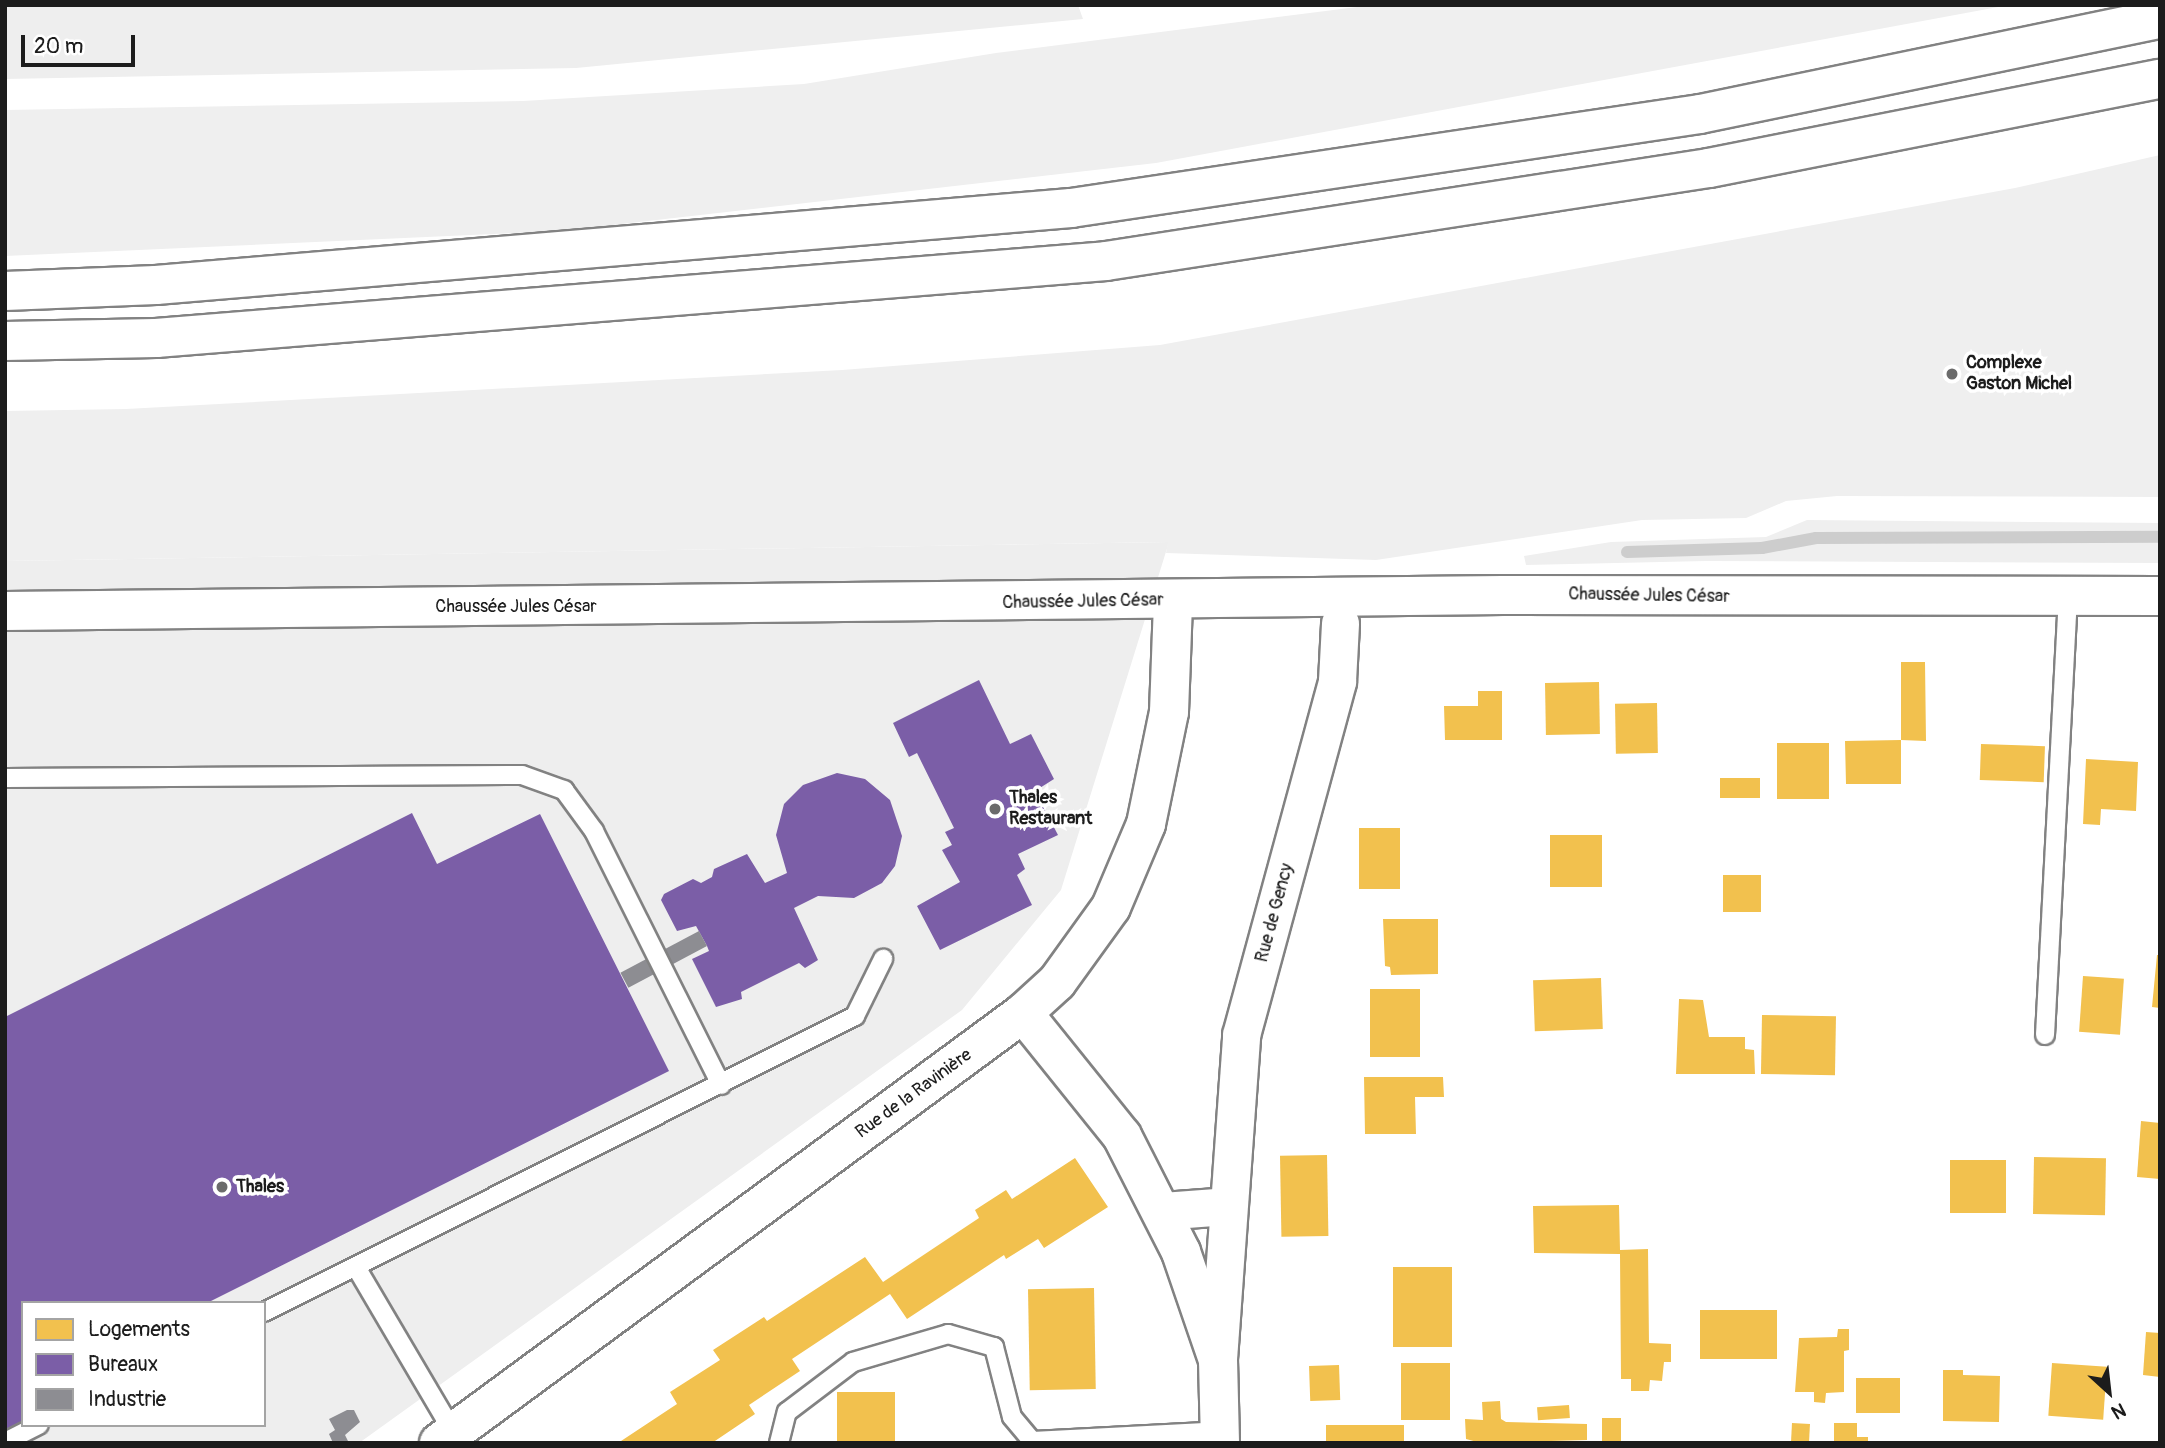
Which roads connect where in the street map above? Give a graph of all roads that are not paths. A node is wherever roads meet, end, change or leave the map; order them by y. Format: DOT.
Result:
graph roads {
  1 [pos="2160,19"];
  2 [pos="2160,79"];
  3 [pos="5,291"];
  4 [pos="5,341"];
  5 [pos="2068,596"];
  6 [pos="2160,596"];
  7 [pos="1172,601"];
  8 [pos="5,611"];
  9 [pos="1340,623"];
  10 [pos="5,778"];
  11 [pos="883,960"];
  12 [pos="1023,1013"];
  13 [pos="2045,1035"];
  14 [pos="721,1085"];
  15 [pos="1228,1206"];
  16 [pos="1161,1211"];
  17 [pos="356,1267"];
  18 [pos="266,1311"];
  19 [pos="1218,1360"];
  20 [pos="35,1427"];
  21 [pos="1220,1437"];
  22 [pos="451,1439"];
  23 [pos="5,1442"];
  24 [pos="779,1443"];
  1 -- 3 [label="main road"];
  2 -- 4 [label="main road"];
  5 -- 6 [label="main road, Chaussée Jules César"];
  5 -- 7 [label="main road, Chaussée Jules César"];
  5 -- 13 [label="lane"];
  7 -- 8 [label="main road, Chaussée Jules César"];
  7 -- 12 [label="main road, Rue de la Ravinière"];
  9 -- 15 [label="street, Rue de Gency"];
  10 -- 14 [label="lane"];
  11 -- 14 [label="lane"];
  12 -- 16 [label="main road, Rue de Gency"];
  12 -- 22 [label="main road, Rue de la Ravinière"];
  14 -- 17 [label="lane"];
  15 -- 16 [label="street"];
  15 -- 19 [label="street, Rue de Gency"];
  16 -- 19 [label="main road, Rue de Gency"];
  17 -- 18 [label="lane"];
  17 -- 22 [label="lane"];
  19 -- 21 [label="main road, Rue de Gency"];
  20 -- 23 [label="lane"];
  21 -- 24 [label="lane"];
}
